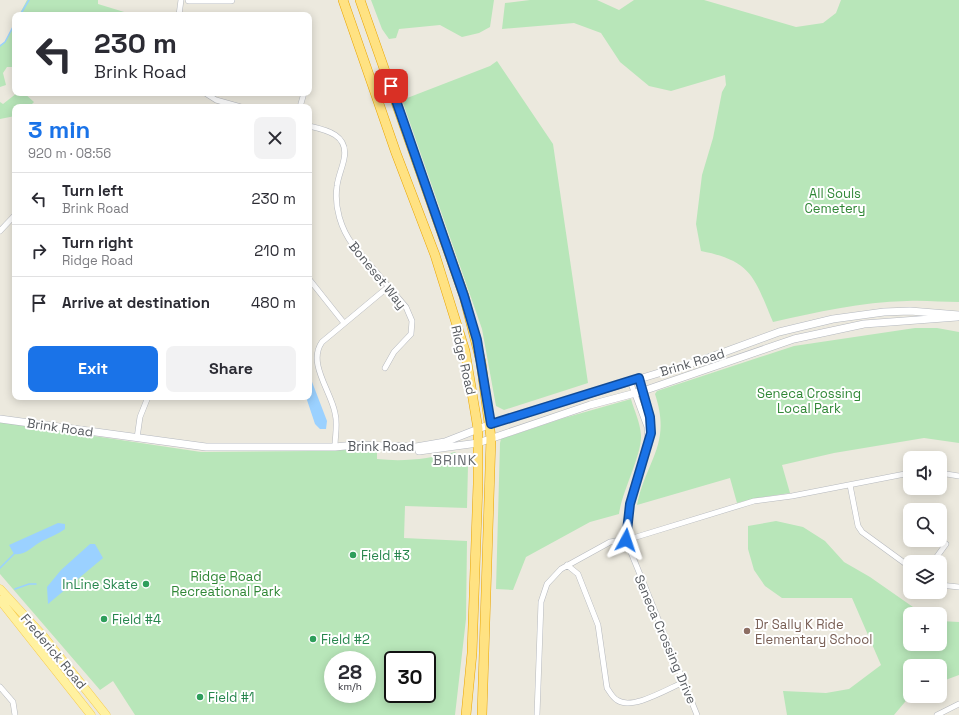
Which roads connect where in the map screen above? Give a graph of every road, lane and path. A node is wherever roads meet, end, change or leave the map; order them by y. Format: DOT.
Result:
graph roads {
  1 [pos="181,0"];
  2 [pos="189,0"];
  3 [pos="231,0"];
  4 [pos="343,0"];
  5 [pos="360,0"];
  6 [pos="179,12"];
  7 [pos="210,96"];
  8 [pos="230,104"];
  9 [pos="312,127"];
  10 [pos="12,218"];
  11 [pos="0,231"];
  12 [pos="312,283"];
  13 [pos="388,287"];
  14 [pos="959,316"];
  15 [pos="344,323"];
  16 [pos="385,368"];
  17 [pos="639,378"];
  18 [pos="630,381"];
  19 [pos="642,390"];
  20 [pos="635,393"];
  21 [pos="147,400"];
  22 [pos="0,419"];
  23 [pos="491,424"];
  24 [pos="478,429"];
  25 [pos="137,438"];
  26 [pos="491,438"];
  27 [pos="478,443"];
  28 [pos="335,447"];
  29 [pos="648,447"];
  30 [pos="947,474"];
  31 [pos="903,475"];
  32 [pos="959,476"];
  33 [pos="850,485"];
  34 [pos="626,540"];
  35 [pos="903,562"];
  36 [pos="567,565"];
  37 [pos="947,586"];
  38 [pos="959,587"];
  39 [pos="0,589"];
  40 [pos="0,600"];
  41 [pos="684,682"];
  42 [pos="0,687"];
  43 [pos="959,704"];
  44 [pos="104,714"];
  45 [pos="15,715"];
  46 [pos="91,715"];
  47 [pos="466,715"];
  48 [pos="482,715"];
  49 [pos="537,715"];
  50 [pos="697,715"];
  51 [pos="937,715"];
  1 -- 6 [label="street"];
  2 -- 3 [label="main road"];
  4 -- 24 [label="highway, Ridge Road"];
  5 -- 23 [label="highway, Ridge Road"];
  7 -- 8 [label="street"];
  9 -- 13 [label="street, Boneset Way"];
  10 -- 11 [label="street"];
  12 -- 15 [label="street"];
  13 -- 15 [label="street"];
  13 -- 16 [label="street, Boneset Way"];
  14 -- 17 [label="main road, Brink Road"];
  14 -- 19 [label="main road, Brink Road"];
  15 -- 28 [label="street"];
  17 -- 18 [label="main road, Brink Road"];
  17 -- 19 [label="street, Seneca Crossing Drive"];
  18 -- 20 [label="street, Seneca Crossing Drive"];
  18 -- 23 [label="main road, Brink Road"];
  19 -- 20 [label="main road, Brink Road"];
  19 -- 29 [label="street, Seneca Crossing Drive"];
  20 -- 26 [label="main road, Brink Road"];
  20 -- 29 [label="street, Seneca Crossing Drive"];
  21 -- 25 [label="street"];
  22 -- 25 [label="main road, Brink Road"];
  23 -- 24 [label="main road, Brink Road"];
  23 -- 26 [label="highway, Ridge Road"];
  24 -- 27 [label="highway, Ridge Road"];
  24 -- 28 [label="main road, Brink Road"];
  25 -- 28 [label="main road, Brink Road"];
  26 -- 27 [label="main road, Brink Road"];
  26 -- 48 [label="highway, Ridge Road"];
  27 -- 28 [label="main road, Brink Road"];
  27 -- 47 [label="highway, Ridge Road"];
  29 -- 34 [label="street, Seneca Crossing Drive"];
  30 -- 32 [label="street"];
  31 -- 33 [label="street"];
  33 -- 34 [label="street"];
  33 -- 35 [label="street"];
  34 -- 36 [label="street"];
  34 -- 41 [label="street, Seneca Crossing Drive"];
  36 -- 41 [label="street"];
  36 -- 49 [label="street"];
  37 -- 38 [label="street"];
  39 -- 44 [label="main road, Frederick Road"];
  40 -- 46 [label="main road, Frederick Road"];
  41 -- 50 [label="street, Seneca Crossing Drive"];
  42 -- 45 [label="street"];
  43 -- 51 [label="street"];
}
